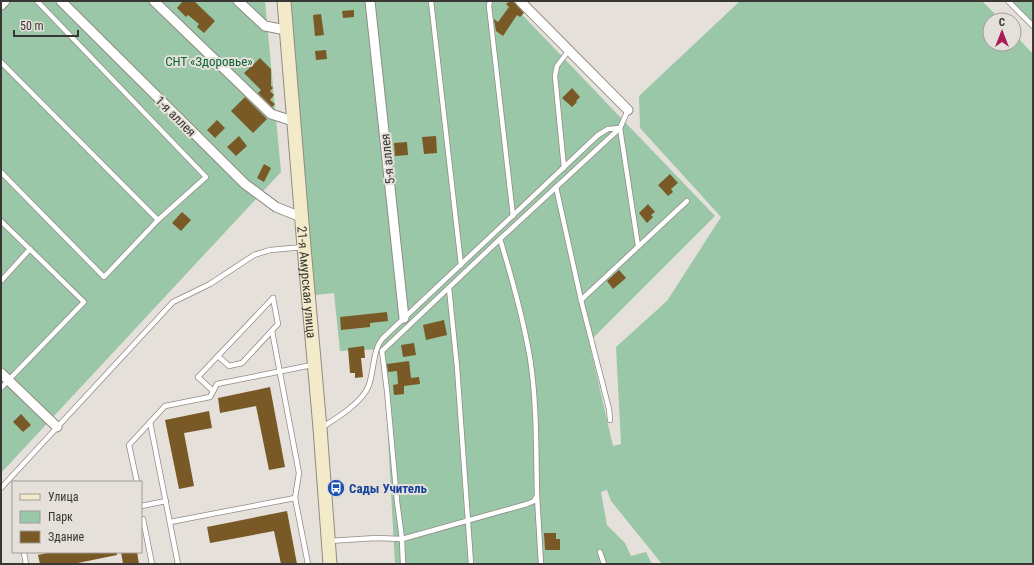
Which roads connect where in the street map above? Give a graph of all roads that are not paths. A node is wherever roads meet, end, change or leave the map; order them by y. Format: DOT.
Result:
graph roads {
  1 [pos="5,1"];
  2 [pos="37,1"];
  3 [pos="61,1"];
  4 [pos="154,1"];
  5 [pos="238,1"];
  6 [pos="284,1"];
  7 [pos="370,1"];
  8 [pos="431,1"];
  9 [pos="490,1"];
  10 [pos="520,1"];
  11 [pos="1008,1"];
  12 [pos="1,5"];
  13 [pos="1033,26"];
  14 [pos="286,30"];
  15 [pos="569,50"];
  16 [pos="1,62"];
  17 [pos="628,110"];
  18 [pos="294,121"];
  19 [pos="620,128"];
  20 [pos="564,168"];
  21 [pos="1,172"];
  22 [pos="556,187"];
  23 [pos="687,201"];
  24 [pos="513,216"];
  25 [pos="301,217"];
  26 [pos="158,220"];
  27 [pos="1,222"];
  28 [pos="500,239"];
  29 [pos="638,246"];
  30 [pos="304,247"];
  31 [pos="30,250"];
  32 [pos="461,265"];
  33 [pos="1,281"];
  34 [pos="449,288"];
  35 [pos="581,300"];
  36 [pos="404,318"];
  37 [pos="272,331"];
  38 [pos="218,356"];
  39 [pos="314,365"];
  40 [pos="280,372"];
  41 [pos="1,373"];
  42 [pos="8,380"];
  43 [pos="1,388"];
  44 [pos="213,391"];
  45 [pos="610,420"];
  46 [pos="150,422"];
  47 [pos="57,427"];
  48 [pos="320,428"];
  49 [pos="136,481"];
  50 [pos="1,488"];
  51 [pos="537,496"];
  52 [pos="295,498"];
  53 [pos="166,501"];
  54 [pos="142,506"];
  55 [pos="142,519"];
  56 [pos="468,520"];
  57 [pos="170,522"];
  58 [pos="402,539"];
  59 [pos="328,541"];
  60 [pos="600,552"];
  61 [pos="24,553"];
  62 [pos="26,564"];
  63 [pos="152,564"];
  64 [pos="178,564"];
  65 [pos="308,564"];
  66 [pos="330,564"];
  67 [pos="402,564"];
  68 [pos="471,564"];
  69 [pos="541,564"];
  70 [pos="604,564"];
  1 -- 12 [label="street"];
  2 -- 26 [label="lane"];
  3 -- 25 [label="street, 1-я аллея"];
  4 -- 18 [label="street"];
  5 -- 14 [label="street"];
  6 -- 14 [label="main road, 21-я Амурская улица"];
  7 -- 36 [label="street, 5-я аллея"];
  8 -- 32 [label="lane"];
  9 -- 24 [label="lane"];
  10 -- 15 [label="street"];
  11 -- 13 [label="lane"];
  14 -- 18 [label="main road, 21-я Амурская улица"];
  15 -- 17 [label="street"];
  15 -- 20 [label="lane"];
  16 -- 26 [label="lane"];
  17 -- 19 [label="lane"];
  18 -- 25 [label="main road, 21-я Амурская улица"];
  19 -- 20 [label="lane"];
  19 -- 22 [label="lane"];
  19 -- 29 [label="lane"];
  20 -- 24 [label="lane"];
  21 -- 26 [label="lane"];
  22 -- 28 [label="lane"];
  22 -- 35 [label="lane"];
  23 -- 29 [label="lane"];
  24 -- 32 [label="lane"];
  25 -- 30 [label="main road, 21-я Амурская улица"];
  27 -- 31 [label="lane"];
  28 -- 34 [label="lane"];
  28 -- 51 [label="lane"];
  29 -- 35 [label="lane"];
  30 -- 39 [label="main road, 21-я Амурская улица"];
  30 -- 47 [label="lane"];
  31 -- 33 [label="lane"];
  31 -- 42 [label="lane"];
  32 -- 36 [label="lane"];
  34 -- 56 [label="lane"];
  34 -- 58 [label="lane"];
  35 -- 45 [label="lane"];
  36 -- 48 [label="lane"];
  37 -- 38 [label="lane"];
  37 -- 38 [label="lane"];
  37 -- 40 [label="lane"];
  38 -- 44 [label="lane"];
  39 -- 40 [label="lane"];
  39 -- 48 [label="main road, 21-я Амурская улица"];
  40 -- 44 [label="lane"];
  40 -- 52 [label="lane"];
  41 -- 42 [label="street"];
  42 -- 43 [label="lane"];
  42 -- 47 [label="street"];
  44 -- 46 [label="lane"];
  46 -- 49 [label="lane"];
  46 -- 53 [label="lane"];
  47 -- 50 [label="lane"];
  48 -- 59 [label="main road, 21-я Амурская улица"];
  51 -- 56 [label="lane"];
  51 -- 69 [label="lane"];
  52 -- 57 [label="lane"];
  52 -- 65 [label="lane"];
  53 -- 54 [label="lane"];
  53 -- 57 [label="lane"];
  55 -- 63 [label="lane"];
  56 -- 58 [label="lane"];
  56 -- 68 [label="lane"];
  57 -- 64 [label="lane"];
  58 -- 59 [label="lane"];
  58 -- 67 [label="lane"];
  59 -- 66 [label="main road, 21-я Амурская улица"];
  60 -- 70 [label="lane"];
  61 -- 62 [label="lane"];
}
